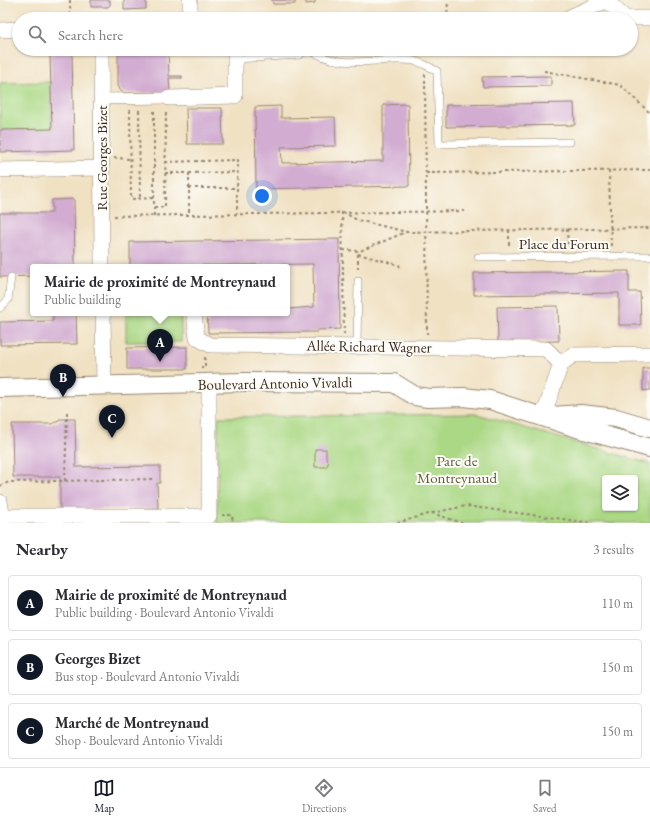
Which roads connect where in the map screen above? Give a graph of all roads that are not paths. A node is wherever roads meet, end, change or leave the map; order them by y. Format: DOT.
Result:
graph roads {
  1 [pos="190,0"];
  2 [pos="608,0"];
  3 [pos="190,12"];
  4 [pos="581,12"];
  5 [pos="619,12"];
  6 [pos="638,18"];
  7 [pos="650,18"];
  8 [pos="0,30"];
  9 [pos="12,30"];
  10 [pos="101,56"];
  11 [pos="235,56"];
  12 [pos="324,56"];
  13 [pos="168,98"];
  14 [pos="101,99"];
  15 [pos="570,142"];
  16 [pos="102,168"];
  17 [pos="0,170"];
  18 [pos="650,256"];
  19 [pos="478,257"];
  20 [pos="102,264"];
  21 [pos="11,277"];
  22 [pos="358,281"];
  23 [pos="0,308"];
  24 [pos="103,316"];
  25 [pos="194,316"];
  26 [pos="351,346"];
  27 [pos="650,354"];
  28 [pos="561,364"];
  29 [pos="205,384"];
  30 [pos="104,386"];
  31 [pos="0,388"];
  32 [pos="543,417"];
  33 [pos="650,428"];
  34 [pos="650,448"];
  35 [pos="2,514"];
  36 [pos="187,519"];
  37 [pos="209,519"];
  1 -- 3 [label="street"];
  2 -- 4 [label="street"];
  2 -- 5 [label="street"];
  6 -- 7 [label="street"];
  8 -- 9 [label="street"];
  10 -- 14 [label="street, Rue Georges Bizet"];
  11 -- 13 [label="street"];
  12 -- 15 [label="lane"];
  13 -- 14 [label="street"];
  14 -- 16 [label="street, Rue Georges Bizet"];
  16 -- 17 [label="street"];
  16 -- 20 [label="street, Rue Georges Bizet"];
  18 -- 19 [label="lane, Place du Forum"];
  21 -- 23 [label="lane"];
  22 -- 26 [label="lane"];
  24 -- 30 [label="street"];
  25 -- 26 [label="street, Allée Richard Wagner"];
  26 -- 28 [label="street, Allée Richard Wagner"];
  27 -- 28 [label="street"];
  28 -- 32 [label="street"];
  29 -- 30 [label="street, Boulevard Antonio Vivaldi"];
  29 -- 32 [label="street, Boulevard Antonio Vivaldi"];
  29 -- 37 [label="street"];
  30 -- 31 [label="street, Boulevard Antonio Vivaldi"];
  32 -- 33 [label="street, Boulevard Antonio Vivaldi"];
  32 -- 34 [label="street, Boulevard Antonio Vivaldi"];
  35 -- 36 [label="street"];
  36 -- 37 [label="street"];
}
